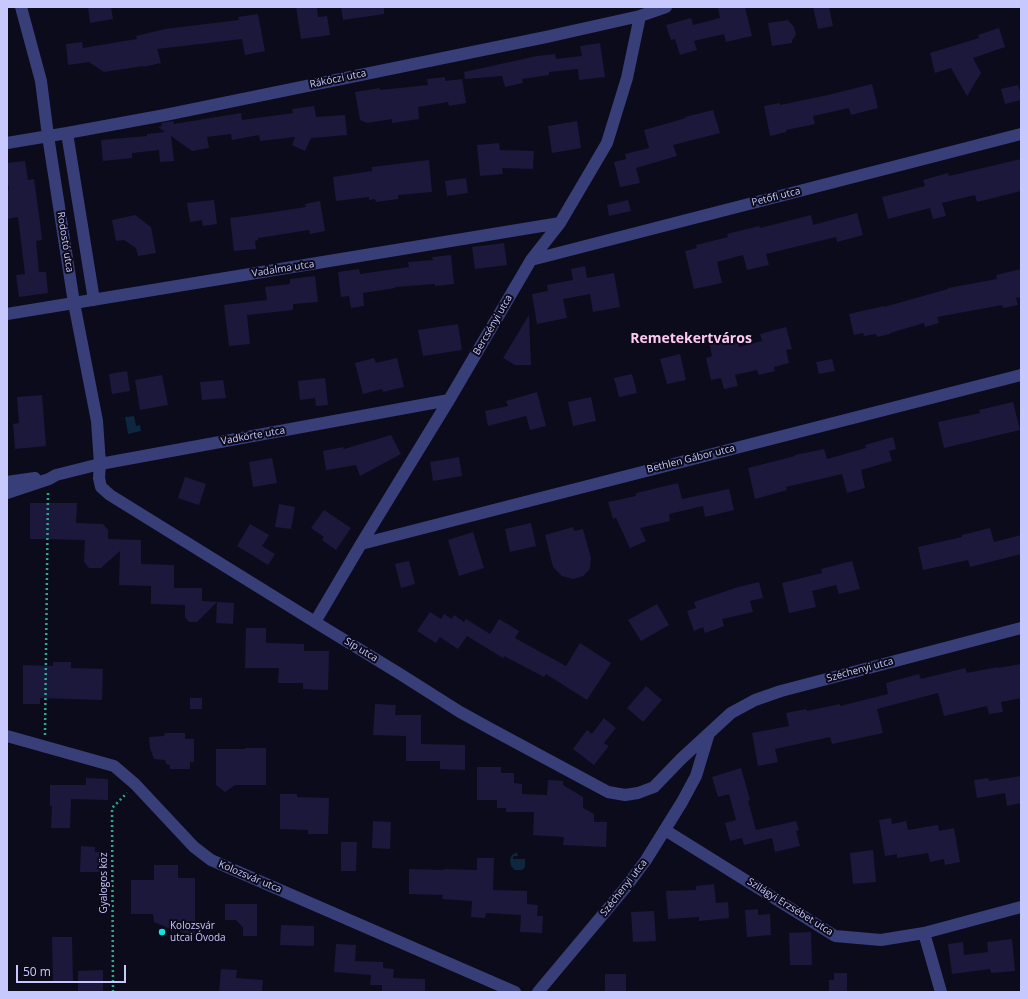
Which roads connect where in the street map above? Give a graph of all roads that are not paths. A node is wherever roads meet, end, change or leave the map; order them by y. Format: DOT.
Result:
graph roads {
  1 [pos="21,7"];
  2 [pos="666,7"];
  3 [pos="640,16"];
  4 [pos="67,133"];
  5 [pos="1021,134"];
  6 [pos="48,136"];
  7 [pos="7,143"];
  8 [pos="560,223"];
  9 [pos="531,260"];
  10 [pos="94,300"];
  11 [pos="74,303"];
  12 [pos="7,314"];
  13 [pos="1021,375"];
  14 [pos="449,400"];
  15 [pos="100,464"];
  16 [pos="52,477"];
  17 [pos="99,478"];
  18 [pos="7,482"];
  19 [pos="7,492"];
  20 [pos="361,544"];
  21 [pos="315,622"];
  22 [pos="1021,628"];
  23 [pos="709,733"];
  24 [pos="7,736"];
  25 [pos="681,759"];
  26 [pos="696,776"];
  27 [pos="638,793"];
  28 [pos="665,830"];
  29 [pos="1021,907"];
  30 [pos="924,933"];
  31 [pos="516,992"];
  32 [pos="538,992"];
  33 [pos="941,992"];
  1 -- 6 [label="street, Rodostó utca"];
  2 -- 3 [label="street, Rákóczi utca"];
  3 -- 4 [label="street, Rákóczi utca"];
  3 -- 8 [label="street, Bercsényi utca"];
  4 -- 6 [label="street, Rákóczi utca"];
  4 -- 10 [label="street, Rodostó utca"];
  5 -- 9 [label="street, Petőfi utca"];
  6 -- 7 [label="street, Rákóczi utca"];
  6 -- 11 [label="street, Rodostó utca"];
  8 -- 9 [label="street, Bercsényi utca"];
  8 -- 10 [label="street, Vadalma utca"];
  9 -- 14 [label="street, Bercsényi utca"];
  10 -- 11 [label="street, Vadalma utca"];
  11 -- 12 [label="street, Vadalma utca"];
  11 -- 15 [label="street, Rodostó utca"];
  13 -- 20 [label="street, Bethlen Gábor utca"];
  14 -- 15 [label="street, Vadkörte utca"];
  14 -- 20 [label="street, Bercsényi utca"];
  15 -- 16 [label="street, Vadkörte utca"];
  15 -- 17 [label="street, Rodostó utca"];
  16 -- 18 [label="street, Vadkörte utca"];
  16 -- 19 [label="street, Vadkörte utca"];
  17 -- 21 [label="street, Síp utca"];
  20 -- 21 [label="street, Bercsényi utca"];
  21 -- 27 [label="street, Síp utca"];
  22 -- 23 [label="street, Széchenyi utca"];
  23 -- 25 [label="street, Széchenyi utca"];
  23 -- 26 [label="street, Széchenyi utca"];
  24 -- 31 [label="street, Kolozsvár utca"];
  25 -- 26 [label="street"];
  25 -- 27 [label="street, Széchenyi utca"];
  26 -- 28 [label="street, Széchenyi utca"];
  28 -- 30 [label="street, Szilágyi Erzsébet utca"];
  28 -- 32 [label="street, Széchenyi utca"];
  29 -- 30 [label="street, Szilágyi Erzsébet utca"];
  30 -- 33 [label="street"];
}
